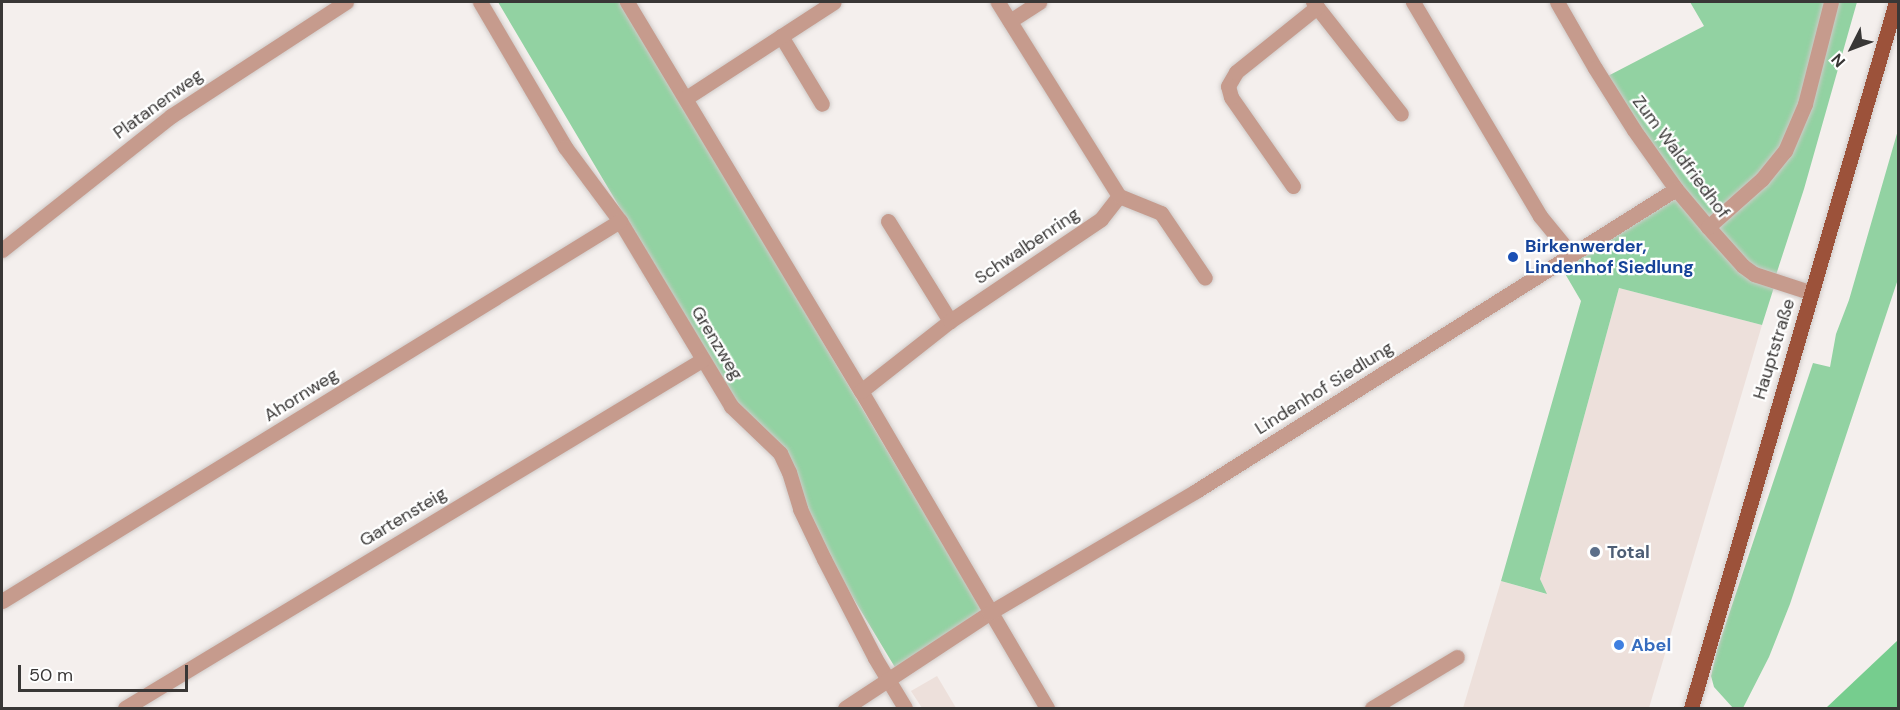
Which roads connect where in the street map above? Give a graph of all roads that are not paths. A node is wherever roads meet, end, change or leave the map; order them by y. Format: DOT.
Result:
graph roads {
  1 [pos="346,2"];
  2 [pos="480,2"];
  3 [pos="627,2"];
  4 [pos="834,2"];
  5 [pos="998,2"];
  6 [pos="1039,2"];
  7 [pos="1413,2"];
  8 [pos="1557,2"];
  9 [pos="1832,2"];
  10 [pos="1896,2"];
  11 [pos="1315,4"];
  12 [pos="1010,21"];
  13 [pos="781,36"];
  14 [pos="687,98"];
  15 [pos="822,104"];
  16 [pos="1401,114"];
  17 [pos="1293,186"];
  18 [pos="1676,189"];
  19 [pos="1119,196"];
  20 [pos="621,221"];
  21 [pos="888,221"];
  22 [pos="1708,227"];
  23 [pos="2,250"];
  24 [pos="1572,255"];
  25 [pos="1205,278"];
  26 [pos="1812,293"];
  27 [pos="950,321"];
  28 [pos="702,360"];
  29 [pos="861,391"];
  30 [pos="2,601"];
  31 [pos="989,613"];
  32 [pos="1457,657"];
  33 [pos="889,681"];
  34 [pos="125,708"];
  35 [pos="845,708"];
  36 [pos="905,708"];
  37 [pos="1047,708"];
  38 [pos="1372,708"];
  39 [pos="1690,708"];
  1 -- 23 [label="street, Platanenweg"];
  2 -- 20 [label="street, Grenzweg"];
  3 -- 14 [label="street"];
  4 -- 13 [label="street"];
  5 -- 12 [label="street"];
  6 -- 12 [label="street"];
  7 -- 24 [label="street"];
  8 -- 18 [label="street, Zum Waldfriedhof"];
  9 -- 22 [label="street"];
  10 -- 26 [label="main road, Hauptstraße"];
  11 -- 16 [label="street"];
  11 -- 17 [label="street"];
  12 -- 19 [label="street"];
  13 -- 14 [label="street"];
  13 -- 15 [label="street"];
  14 -- 29 [label="street"];
  18 -- 22 [label="street, Zum Waldfriedhof"];
  18 -- 24 [label="street, Lindenhof Siedlung"];
  19 -- 25 [label="street"];
  19 -- 27 [label="street, Schwalbenring"];
  20 -- 28 [label="street, Grenzweg"];
  20 -- 30 [label="street, Ahornweg"];
  21 -- 27 [label="street"];
  22 -- 26 [label="street, Zum Waldfriedhof"];
  24 -- 31 [label="street, Lindenhof Siedlung"];
  26 -- 39 [label="main road, Hauptstraße"];
  27 -- 29 [label="street, Schwalbenring"];
  28 -- 33 [label="street, Grenzweg"];
  28 -- 34 [label="street, Gartensteig"];
  29 -- 31 [label="street"];
  31 -- 33 [label="street, Lindenhof Siedlung"];
  31 -- 37 [label="street"];
  32 -- 38 [label="street"];
  33 -- 35 [label="street, Lindenhof Siedlung"];
  33 -- 36 [label="street, Grenzweg"];
}
